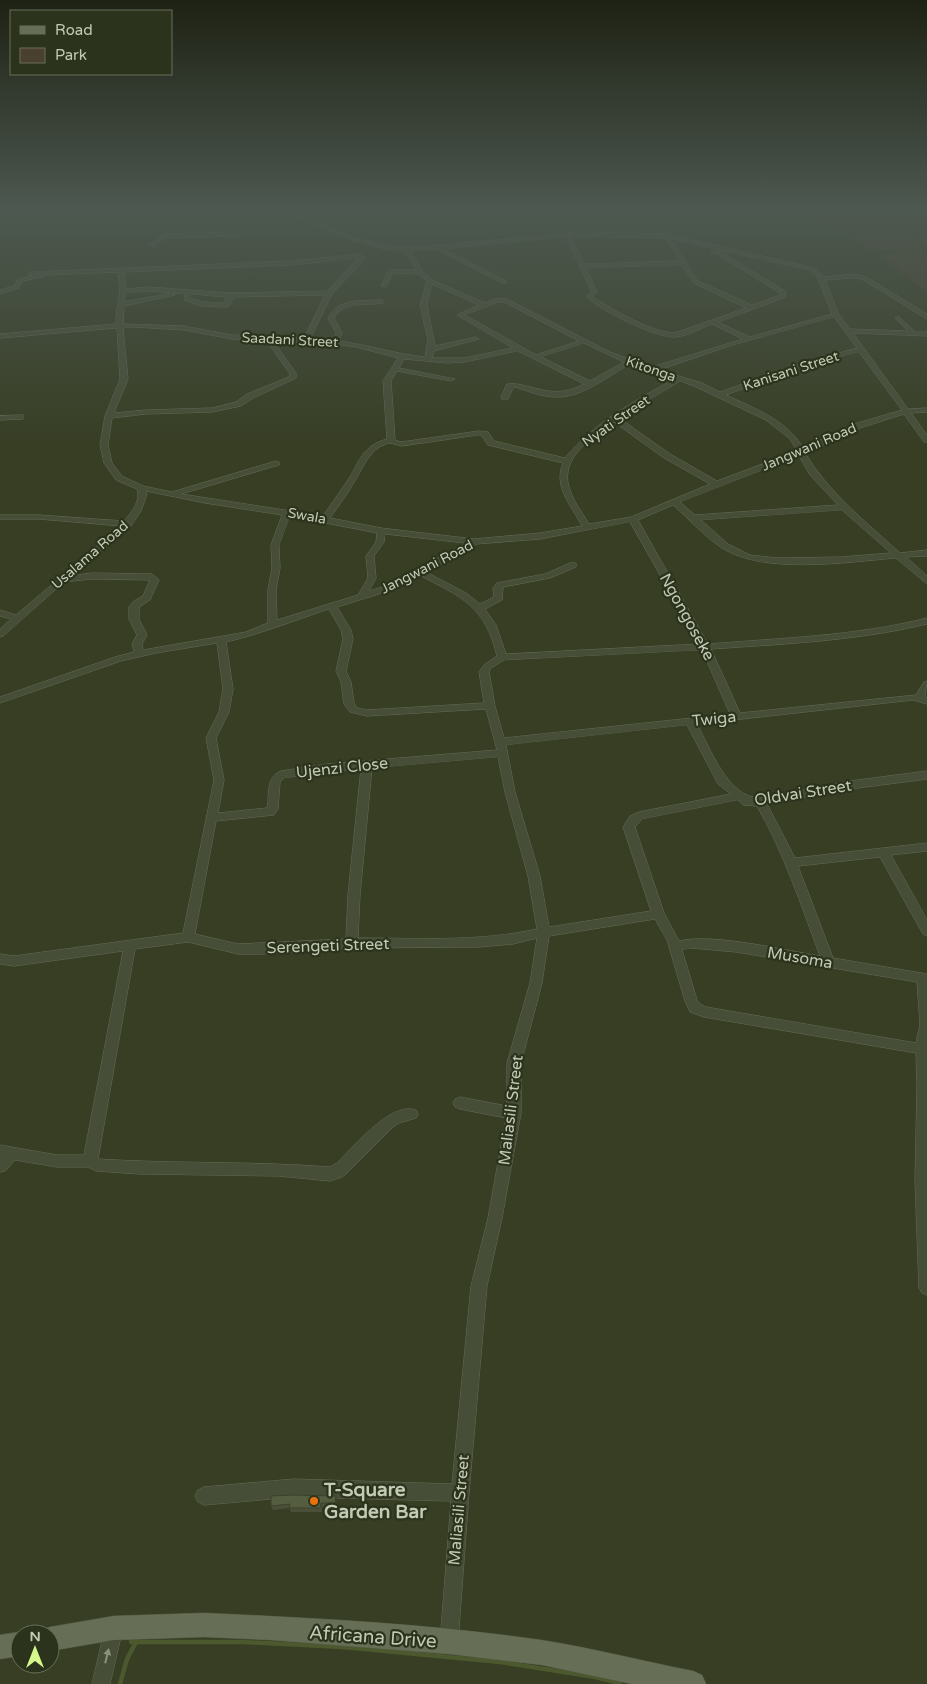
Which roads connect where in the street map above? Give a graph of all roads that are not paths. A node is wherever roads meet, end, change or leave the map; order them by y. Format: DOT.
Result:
graph roads {
  1 [pos="15,288"];
  2 [pos="123,288"];
  3 [pos="334,288"];
  4 [pos="428,288"];
  5 [pos="445,288"];
  6 [pos="592,288"];
  7 [pos="708,288"];
  8 [pos="775,288"];
  9 [pos="825,288"];
  10 [pos="879,288"];
  11 [pos="123,291"];
  12 [pos="0,292"];
  13 [pos="190,292"];
  14 [pos="199,292"];
  15 [pos="329,293"];
  16 [pos="230,294"];
  17 [pos="381,302"];
  18 [pos="122,304"];
  19 [pos="484,305"];
  20 [pos="752,308"];
  21 [pos="836,315"];
  22 [pos="927,317"];
  23 [pos="898,318"];
  24 [pos="713,322"];
  25 [pos="119,325"];
  26 [pos="849,331"];
  27 [pos="913,333"];
  28 [pos="927,334"];
  29 [pos="0,336"];
  30 [pos="269,338"];
  31 [pos="306,339"];
  32 [pos="476,339"];
  33 [pos="749,339"];
  34 [pos="584,341"];
  35 [pos="336,342"];
  36 [pos="432,349"];
  37 [pos="519,349"];
  38 [pos="862,349"];
  39 [pos="402,357"];
  40 [pos="536,357"];
  41 [pos="428,358"];
  42 [pos="629,362"];
  43 [pos="395,369"];
  44 [pos="650,370"];
  45 [pos="451,379"];
  46 [pos="680,379"];
  47 [pos="590,384"];
  48 [pos="720,395"];
  49 [pos="505,397"];
  50 [pos="927,410"];
  51 [pos="907,411"];
  52 [pos="109,416"];
  53 [pos="20,417"];
  54 [pos="0,418"];
  55 [pos="614,419"];
  56 [pos="927,440"];
  57 [pos="390,442"];
  58 [pos="368,443"];
  59 [pos="381,444"];
  60 [pos="801,452"];
  61 [pos="784,460"];
  62 [pos="566,461"];
  63 [pos="276,463"];
  64 [pos="807,464"];
  65 [pos="716,484"];
  66 [pos="141,488"];
  67 [pos="171,494"];
  68 [pos="674,501"];
  69 [pos="844,507"];
  70 [pos="287,513"];
  71 [pos="0,517"];
  72 [pos="695,518"];
  73 [pos="324,519"];
  74 [pos="633,519"];
  75 [pos="128,524"];
  76 [pos="587,528"];
  77 [pos="381,531"];
  78 [pos="474,542"];
  79 [pos="927,553"];
  80 [pos="900,556"];
  81 [pos="573,564"];
  82 [pos="420,572"];
  83 [pos="60,580"];
  84 [pos="927,581"];
  85 [pos="361,597"];
  86 [pos="332,606"];
  87 [pos="480,608"];
  88 [pos="0,613"];
  89 [pos="17,618"];
  90 [pos="927,621"];
  91 [pos="273,624"];
  92 [pos="0,634"];
  93 [pos="222,640"];
  94 [pos="705,647"];
  95 [pos="139,654"];
  96 [pos="502,657"];
  97 [pos="927,684"];
  98 [pos="0,700"];
  99 [pos="924,700"];
  100 [pos="490,706"];
  101 [pos="737,717"];
  102 [pos="691,722"];
  103 [pos="502,747"];
  104 [pos="368,764"];
  105 [pos="927,775"];
  106 [pos="740,796"];
  107 [pos="760,802"];
  108 [pos="211,818"];
  109 [pos="927,847"];
  110 [pos="884,853"];
  111 [pos="791,863"];
  112 [pos="658,914"];
  113 [pos="927,931"];
  114 [pos="544,932"];
  115 [pos="188,937"];
  116 [pos="352,943"];
  117 [pos="130,944"];
  118 [pos="674,947"];
  119 [pos="0,959"];
  120 [pos="828,962"];
  121 [pos="925,979"];
  122 [pos="922,1049"];
  123 [pos="460,1103"];
  124 [pos="514,1113"];
  125 [pos="411,1114"];
  126 [pos="925,1132"];
  127 [pos="6,1152"];
  128 [pos="90,1161"];
  129 [pos="0,1166"];
  130 [pos="927,1288"];
  131 [pos="460,1493"];
  132 [pos="204,1496"];
  133 [pos="114,1628"];
  134 [pos="60,1637"];
  135 [pos="449,1642"];
  136 [pos="635,1678"];
  137 [pos="101,1684"];
  138 [pos="693,1684"];
  1 -- 12 [label="street"];
  2 -- 11 [label="street"];
  3 -- 15 [label="street"];
  4 -- 36 [label="street"];
  5 -- 19 [label="street"];
  6 -- 24 [label="street"];
  7 -- 20 [label="street"];
  8 -- 20 [label="street"];
  9 -- 21 [label="street"];
  10 -- 22 [label="street"];
  11 -- 14 [label="street"];
  11 -- 18 [label="street"];
  13 -- 14 [label="street"];
  13 -- 16 [label="street"];
  13 -- 18 [label="street"];
  14 -- 16 [label="street"];
  15 -- 16 [label="street"];
  15 -- 31 [label="street"];
  17 -- 35 [label="street"];
  18 -- 25 [label="street"];
  19 -- 34 [label="street, Kitonga"];
  19 -- 37 [label="street, Kitonga"];
  20 -- 24 [label="street"];
  21 -- 26 [label="street"];
  21 -- 33 [label="street"];
  23 -- 27 [label="street"];
  24 -- 33 [label="street"];
  25 -- 29 [label="street, Saadani Street"];
  25 -- 30 [label="street, Saadani Street"];
  25 -- 52 [label="street"];
  26 -- 27 [label="street"];
  26 -- 38 [label="street"];
  27 -- 28 [label="street"];
  30 -- 31 [label="street, Saadani Street"];
  30 -- 52 [label="street"];
  31 -- 35 [label="street, Saadani Street"];
  32 -- 36 [label="street"];
  33 -- 44 [label="street"];
  34 -- 40 [label="street"];
  34 -- 42 [label="street, Kitonga"];
  35 -- 39 [label="street, Saadani Street"];
  36 -- 41 [label="street"];
  37 -- 40 [label="street, Kitonga"];
  37 -- 41 [label="street, Saadani Street"];
  38 -- 48 [label="street, Kanisani Street"];
  38 -- 51 [label="street"];
  39 -- 41 [label="street, Saadani Street"];
  39 -- 43 [label="street"];
  40 -- 47 [label="street, Kitonga"];
  42 -- 44 [label="street, Kitonga"];
  42 -- 47 [label="street"];
  43 -- 45 [label="street"];
  43 -- 57 [label="street"];
  44 -- 46 [label="street, Kitonga"];
  46 -- 48 [label="street, Kitonga"];
  46 -- 55 [label="street, Nyati Street"];
  47 -- 49 [label="street"];
  48 -- 60 [label="street, Kitonga"];
  50 -- 51 [label="street, Jangwani Road"];
  51 -- 56 [label="street"];
  51 -- 60 [label="street, Jangwani Road"];
  52 -- 66 [label="street"];
  53 -- 54 [label="street"];
  55 -- 62 [label="street, Nyati Street"];
  55 -- 65 [label="street"];
  57 -- 59 [label="street"];
  57 -- 62 [label="street"];
  58 -- 59 [label="street"];
  59 -- 73 [label="street"];
  60 -- 61 [label="street, Jangwani Road"];
  60 -- 64 [label="street, Kitonga"];
  61 -- 64 [label="street"];
  61 -- 65 [label="street, Jangwani Road"];
  62 -- 76 [label="street, Nyati Street"];
  63 -- 67 [label="street"];
  64 -- 69 [label="street, Kitonga"];
  65 -- 68 [label="street, Jangwani Road"];
  66 -- 67 [label="street, Swala"];
  66 -- 75 [label="street, Usalama Road"];
  67 -- 70 [label="street, Swala"];
  68 -- 72 [label="street"];
  68 -- 74 [label="street, Jangwani Road"];
  69 -- 72 [label="street"];
  69 -- 80 [label="street, Kitonga"];
  70 -- 73 [label="street, Swala"];
  70 -- 91 [label="street"];
  71 -- 75 [label="street"];
  72 -- 80 [label="street"];
  73 -- 77 [label="street, Swala"];
  74 -- 76 [label="street, Jangwani Road"];
  74 -- 94 [label="street, Ngongoseke"];
  75 -- 83 [label="street, Usalama Road"];
  76 -- 78 [label="street, Jangwani Road"];
  77 -- 78 [label="street, Swala"];
  77 -- 85 [label="street"];
  78 -- 82 [label="street, Jangwani Road"];
  79 -- 80 [label="street"];
  80 -- 84 [label="street, Kitonga"];
  81 -- 87 [label="street"];
  82 -- 85 [label="street, Jangwani Road"];
  82 -- 87 [label="street"];
  83 -- 89 [label="street, Usalama Road"];
  83 -- 95 [label="street"];
  85 -- 86 [label="street, Jangwani Road"];
  86 -- 91 [label="street, Jangwani Road"];
  86 -- 100 [label="street"];
  87 -- 96 [label="street"];
  88 -- 89 [label="street"];
  89 -- 92 [label="street, Usalama Road"];
  90 -- 94 [label="street"];
  91 -- 93 [label="street, Jangwani Road"];
  93 -- 95 [label="street, Jangwani Road"];
  93 -- 108 [label="street"];
  94 -- 96 [label="street"];
  94 -- 101 [label="street, Ngongoseke"];
  95 -- 98 [label="street, Jangwani Road"];
  96 -- 100 [label="street, Maliasili Street"];
  97 -- 99 [label="street"];
  99 -- 101 [label="street, Twiga"];
  100 -- 103 [label="street, Maliasili Street"];
  101 -- 102 [label="street, Twiga"];
  102 -- 103 [label="street, Twiga"];
  102 -- 106 [label="street, Oldvai Street"];
  103 -- 104 [label="street, Ujenzi Close"];
  103 -- 114 [label="street, Maliasili Street"];
  104 -- 108 [label="street, Ujenzi Close"];
  104 -- 116 [label="street"];
  105 -- 107 [label="street, Oldvai Street"];
  106 -- 107 [label="street, Oldvai Street"];
  106 -- 112 [label="street"];
  107 -- 111 [label="street"];
  108 -- 115 [label="street"];
  109 -- 110 [label="street"];
  110 -- 111 [label="street"];
  110 -- 113 [label="street"];
  111 -- 120 [label="street"];
  112 -- 114 [label="street, Serengeti Street"];
  112 -- 118 [label="street"];
  114 -- 116 [label="street, Serengeti Street"];
  114 -- 124 [label="street, Maliasili Street"];
  115 -- 116 [label="street, Serengeti Street"];
  115 -- 117 [label="street, Serengeti Street"];
  117 -- 119 [label="street, Serengeti Street"];
  117 -- 128 [label="street"];
  118 -- 120 [label="street, Musoma"];
  118 -- 122 [label="street"];
  120 -- 121 [label="street, Musoma"];
  121 -- 122 [label="street"];
  122 -- 126 [label="street"];
  123 -- 124 [label="street"];
  124 -- 131 [label="street, Maliasili Street"];
  125 -- 128 [label="street"];
  126 -- 130 [label="street"];
  127 -- 128 [label="street"];
  127 -- 129 [label="street"];
  131 -- 132 [label="street"];
  131 -- 135 [label="street, Maliasili Street"];
  133 -- 134 [label="main road, Africana Drive"];
  133 -- 135 [label="main road, Africana Drive"];
  137 -- 133 [label="street, one-way"];
  135 -- 136 [label="main road, Africana Drive"];
  136 -- 138 [label="main road, Africana Drive"];
}
